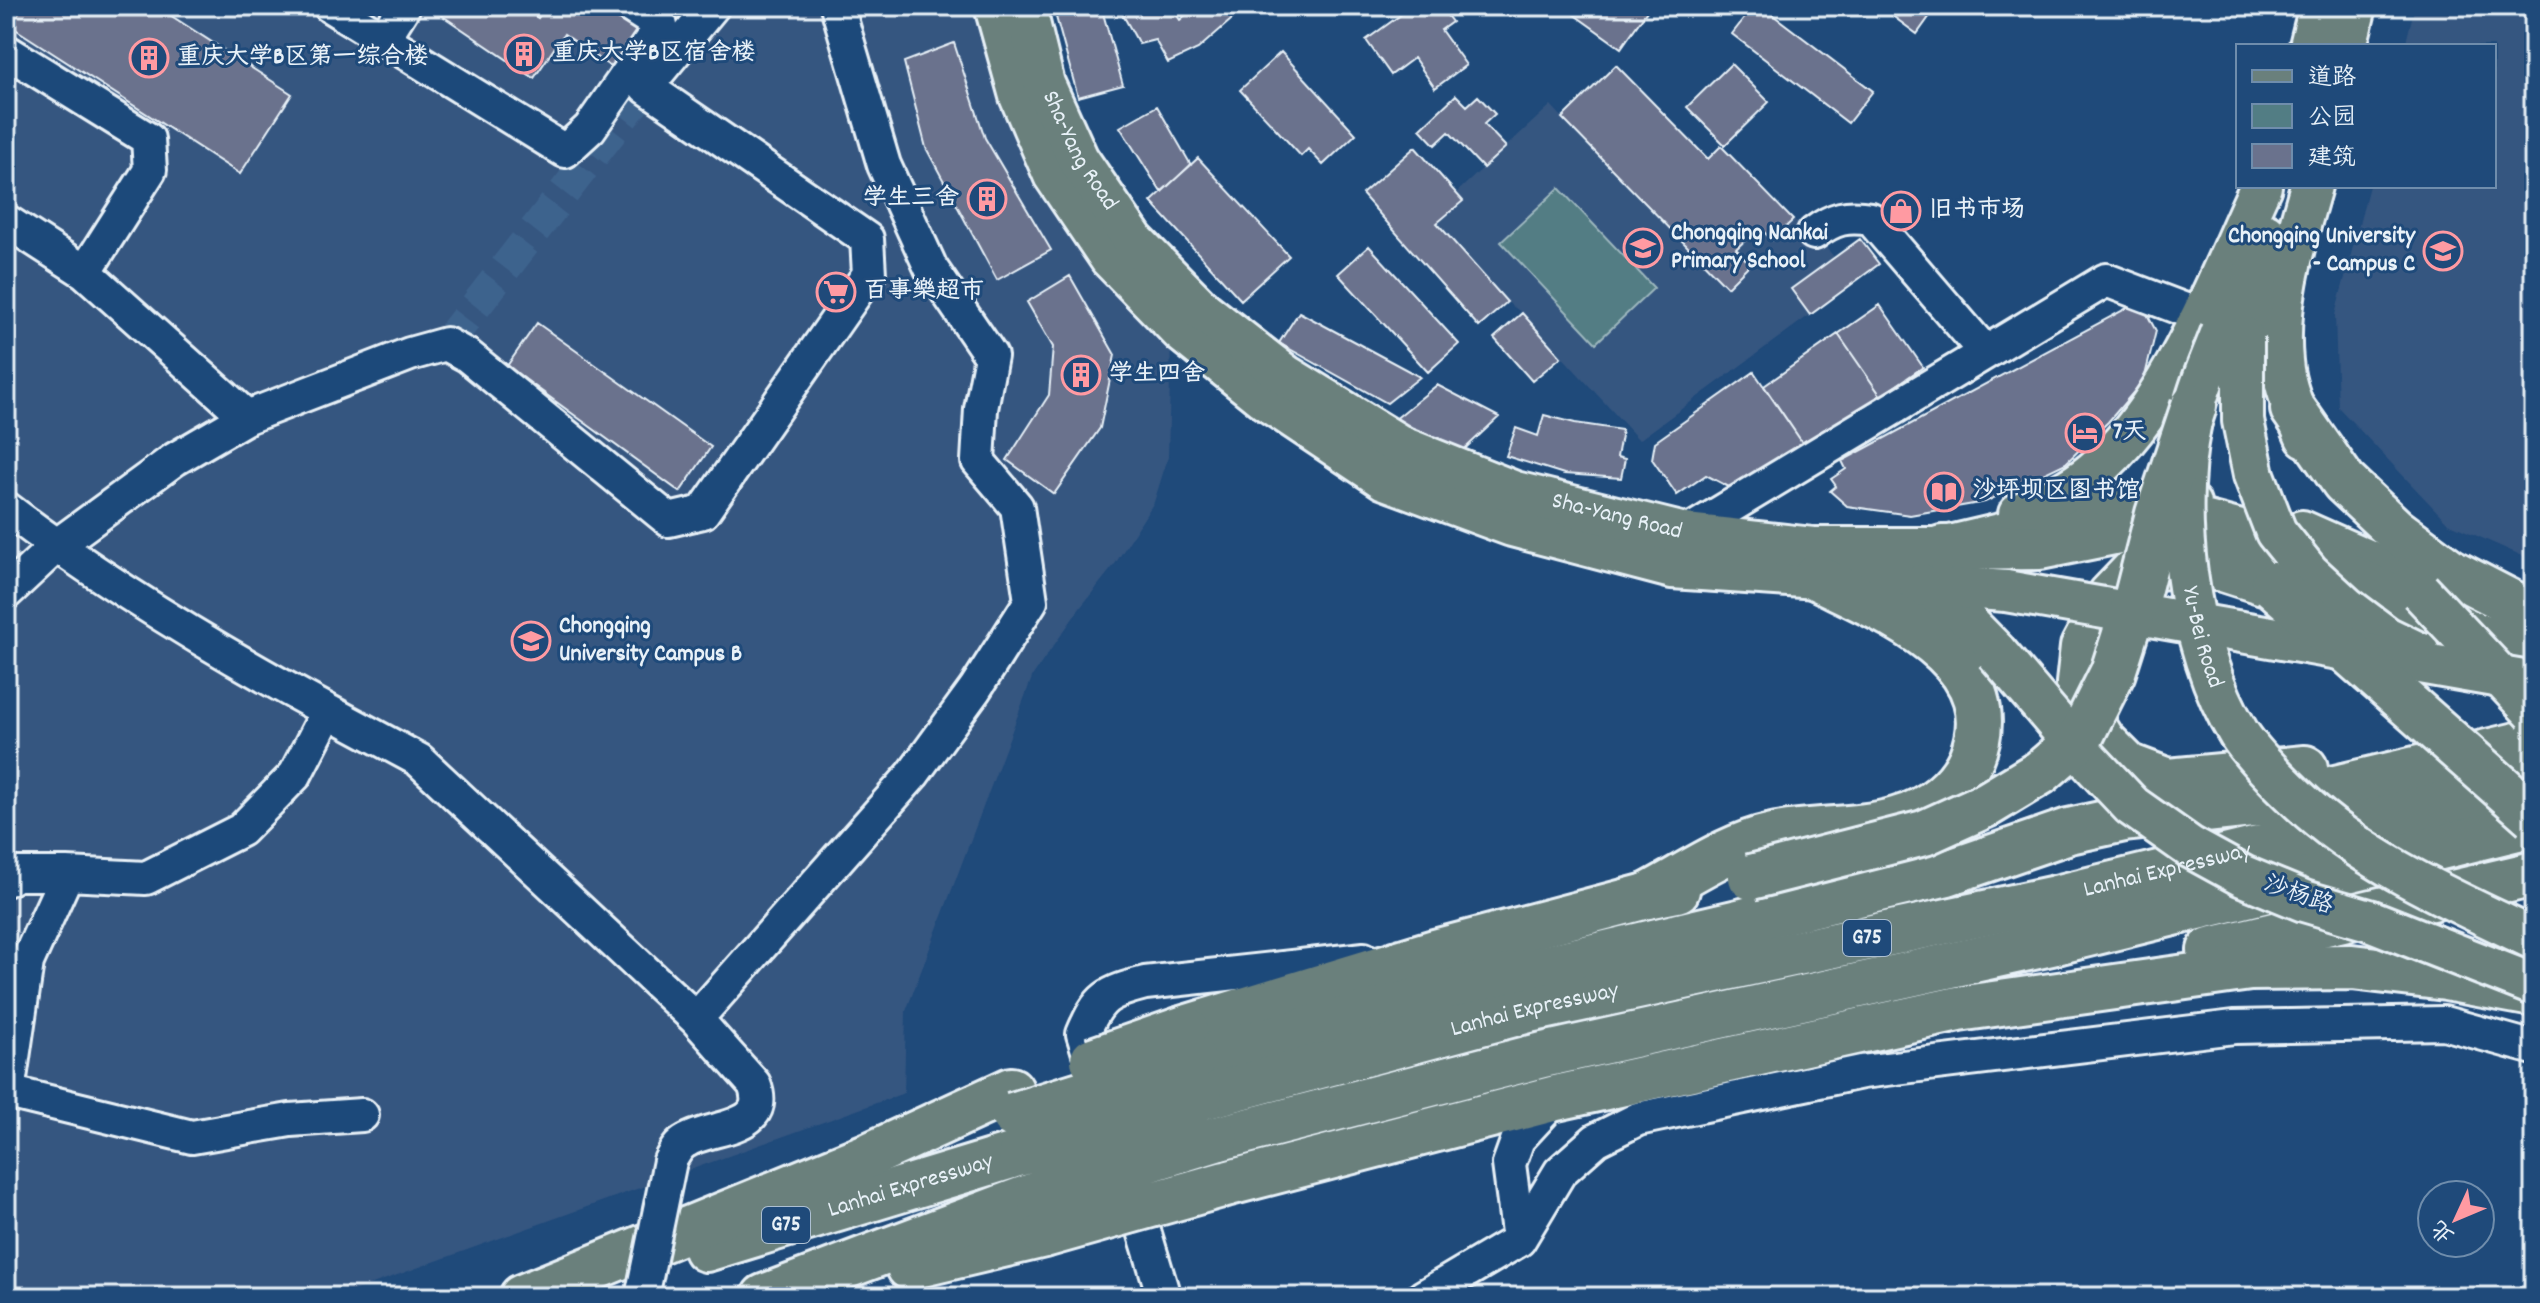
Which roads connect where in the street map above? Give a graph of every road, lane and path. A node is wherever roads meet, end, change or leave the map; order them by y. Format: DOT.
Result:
graph roads {
  1 [pos="330,6"];
  2 [pos="404,6"];
  3 [pos="630,6"];
  4 [pos="713,6"];
  5 [pos="837,6"];
  6 [pos="995,6"];
  7 [pos="1025,6"];
  8 [pos="2320,6"];
  9 [pos="2356,6"];
  10 [pos="384,38"];
  11 [pos="2310,44"];
  12 [pos="2346,44"];
  13 [pos="6,51"];
  14 [pos="2260,188"];
  15 [pos="2276,188"];
  16 [pos="2310,188"];
  17 [pos="6,221"];
  18 [pos="1814,233"];
  19 [pos="2264,235"];
  20 [pos="85,272"];
  21 [pos="2222,328"];
  22 [pos="1985,352"];
  23 [pos="2194,406"];
  24 [pos="2293,409"];
  25 [pos="247,417"];
  26 [pos="6,508"];
  27 [pos="1685,534"];
  28 [pos="56,546"];
  29 [pos="1942,548"];
  30 [pos="1816,577"];
  31 [pos="2278,579"];
  32 [pos="1904,584"];
  33 [pos="2420,591"];
  34 [pos="6,593"];
  35 [pos="2534,611"];
  36 [pos="1996,652"];
  37 [pos="328,711"];
  38 [pos="2530,713"];
  39 [pos="2534,790"];
  40 [pos="2534,816"];
  41 [pos="2534,824"];
  42 [pos="1947,873"];
  43 [pos="67,874"];
  44 [pos="2534,874"];
  45 [pos="6,880"];
  46 [pos="1647,896"];
  47 [pos="2534,939"];
  48 [pos="1435,952"];
  49 [pos="2534,985"];
  50 [pos="2534,994"];
  51 [pos="1958,1009"];
  52 [pos="696,1019"];
  53 [pos="2534,1048"];
  54 [pos="1193,1062"];
  55 [pos="1556,1098"];
  56 [pos="362,1115"];
  57 [pos="1015,1119"];
  58 [pos="1041,1214"];
  59 [pos="1519,1240"];
  60 [pos="522,1297"];
  61 [pos="550,1297"];
  62 [pos="642,1297"];
  63 [pos="764,1297"];
  64 [pos="786,1297"];
  65 [pos="1164,1297"];
  66 [pos="1423,1297"];
  1 -- 10 [label="street"];
  2 -- 10 [label="street"];
  3 -- 10 [label="street"];
  4 -- 25 [label="street"];
  5 -- 52 [label="street"];
  6 -- 30 [label="main road, Sha-Yang Road"];
  7 -- 27 [label="main road, Sha-Yang Road"];
  8 -- 11 [label="main road"];
  9 -- 12 [label="main road"];
  13 -- 20 [label="street"];
  14 -- 21 [label="main road"];
  15 -- 19 [label="main road"];
  16 -- 24 [label="main road"];
  17 -- 20 [label="street"];
  18 -- 22 [label="street"];
  19 -- 21 [label="highway"];
  20 -- 25 [label="street"];
  21 -- 22 [label="street"];
  21 -- 23 [label="main road, Yu-Bei Road, bridge"];
  21 -- 29 [label="main road"];
  21 -- 38 [label="main road, bridge"];
  22 -- 27 [label="street"];
  23 -- 46 [label="highway, bridge"];
  23 -- 47 [label="main road, Yu-Bei Road, bridge"];
  24 -- 33 [label="main road"];
  24 -- 35 [label="highway"];
  25 -- 28 [label="street"];
  26 -- 28 [label="street"];
  27 -- 29 [label="main road, Sha-Yang Road"];
  28 -- 34 [label="street"];
  28 -- 37 [label="street"];
  29 -- 33 [label="main road, Sha-Yang Road"];
  29 -- 38 [label="highway"];
  30 -- 32 [label="main road, Sha-Yang Road"];
  30 -- 46 [label="highway"];
  31 -- 38 [label="highway"];
  31 -- 39 [label="highway, bridge"];
  31 -- 40 [label="highway, bridge"];
  31 -- 42 [label="highway"];
  32 -- 36 [label="main road, Sha-Yang Road"];
  32 -- 38 [label="main road, bridge"];
  33 -- 38 [label="main road, bridge"];
  36 -- 49 [label="main road, 沙杨路, bridge"];
  37 -- 43 [label="street"];
  37 -- 52 [label="street"];
  38 -- 42 [label="highway"];
  38 -- 54 [label="highway, Lanhai Expressway / G75"];
  41 -- 58 [label="highway, Lanhai Expressway / G75, bridge"];
  42 -- 54 [label="highway"];
  43 -- 45 [label="street"];
  43 -- 56 [label="street"];
  44 -- 51 [label="highway"];
  46 -- 48 [label="highway"];
  48 -- 54 [label="highway"];
  48 -- 65 [label="street"];
  50 -- 51 [label="highway"];
  51 -- 55 [label="highway"];
  52 -- 62 [label="street, bridge"];
  53 -- 59 [label="street"];
  54 -- 57 [label="highway, Lanhai Expressway / G75, bridge"];
  54 -- 57 [label="highway, bridge"];
  55 -- 58 [label="highway, bridge"];
  55 -- 59 [label="street"];
  57 -- 60 [label="highway"];
  57 -- 61 [label="highway, Lanhai Expressway / G75"];
  58 -- 63 [label="highway, Lanhai Expressway / G75"];
  58 -- 64 [label="highway"];
  59 -- 66 [label="street"];
}
